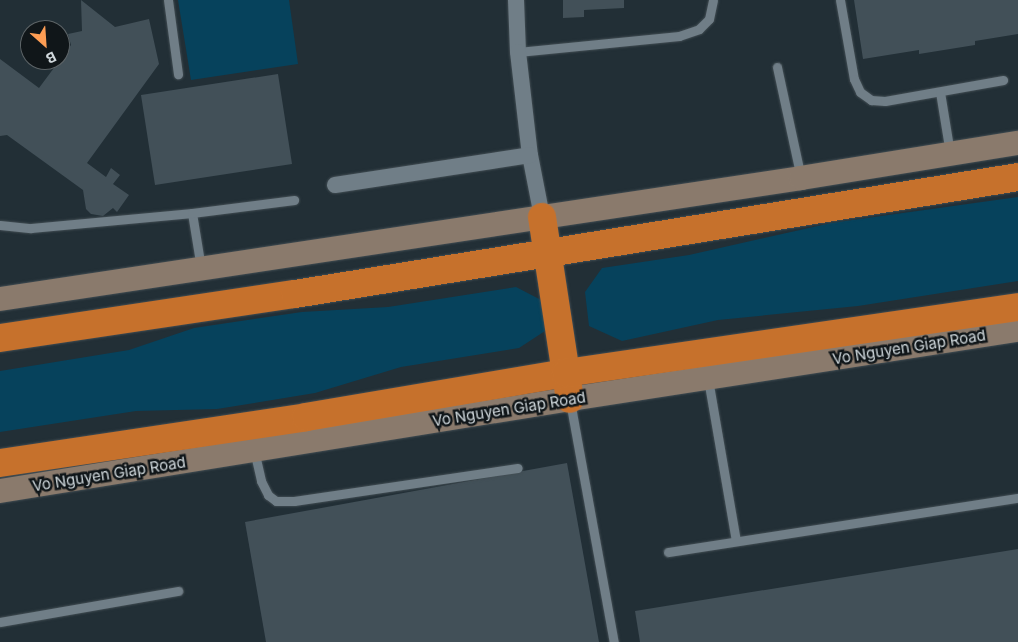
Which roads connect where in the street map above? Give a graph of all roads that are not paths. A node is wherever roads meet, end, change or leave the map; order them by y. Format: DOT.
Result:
graph roads {
  1 [pos="168,0"];
  2 [pos="516,0"];
  3 [pos="713,0"];
  4 [pos="840,0"];
  5 [pos="518,52"];
  6 [pos="777,67"];
  7 [pos="178,74"];
  8 [pos="1003,80"];
  9 [pos="940,92"];
  10 [pos="1018,142"];
  11 [pos="950,154"];
  12 [pos="530,156"];
  13 [pos="1018,177"];
  14 [pos="801,178"];
  15 [pos="335,185"];
  16 [pos="294,200"];
  17 [pos="192,213"];
  18 [pos="542,217"];
  19 [pos="0,225"];
  20 [pos="546,252"];
  21 [pos="201,268"];
  22 [pos="0,299"];
  23 [pos="1018,307"];
  24 [pos="1018,330"];
  25 [pos="0,338"];
  26 [pos="708,378"];
  27 [pos="568,386"];
  28 [pos="254,450"];
  29 [pos="0,463"];
  30 [pos="518,468"];
  31 [pos="0,491"];
  32 [pos="1018,498"];
  33 [pos="736,541"];
  34 [pos="668,552"];
  35 [pos="178,591"];
  36 [pos="0,622"];
  37 [pos="614,642"];
  1 -- 7 [label="lane"];
  2 -- 5 [label="street"];
  3 -- 5 [label="lane"];
  4 -- 9 [label="lane"];
  5 -- 12 [label="street"];
  6 -- 14 [label="lane"];
  8 -- 9 [label="lane"];
  9 -- 11 [label="lane"];
  10 -- 11 [label="main road"];
  11 -- 14 [label="main road"];
  12 -- 15 [label="street"];
  12 -- 18 [label="street"];
  13 -- 20 [label="highway"];
  14 -- 18 [label="main road"];
  16 -- 17 [label="lane"];
  17 -- 19 [label="lane"];
  17 -- 21 [label="lane"];
  18 -- 20 [label="highway"];
  18 -- 21 [label="main road"];
  20 -- 25 [label="highway"];
  20 -- 27 [label="highway"];
  21 -- 22 [label="main road"];
  23 -- 27 [label="highway, Vo Nguyen Giap Road"];
  24 -- 26 [label="main road, Vo Nguyen Giap Road"];
  26 -- 27 [label="main road, Vo Nguyen Giap Road"];
  26 -- 33 [label="lane"];
  27 -- 28 [label="main road, Vo Nguyen Giap Road"];
  27 -- 29 [label="highway, Vo Nguyen Giap Road"];
  27 -- 37 [label="lane"];
  28 -- 30 [label="lane"];
  28 -- 31 [label="main road, Vo Nguyen Giap Road"];
  32 -- 33 [label="lane"];
  33 -- 34 [label="lane"];
  35 -- 36 [label="lane"];
}
